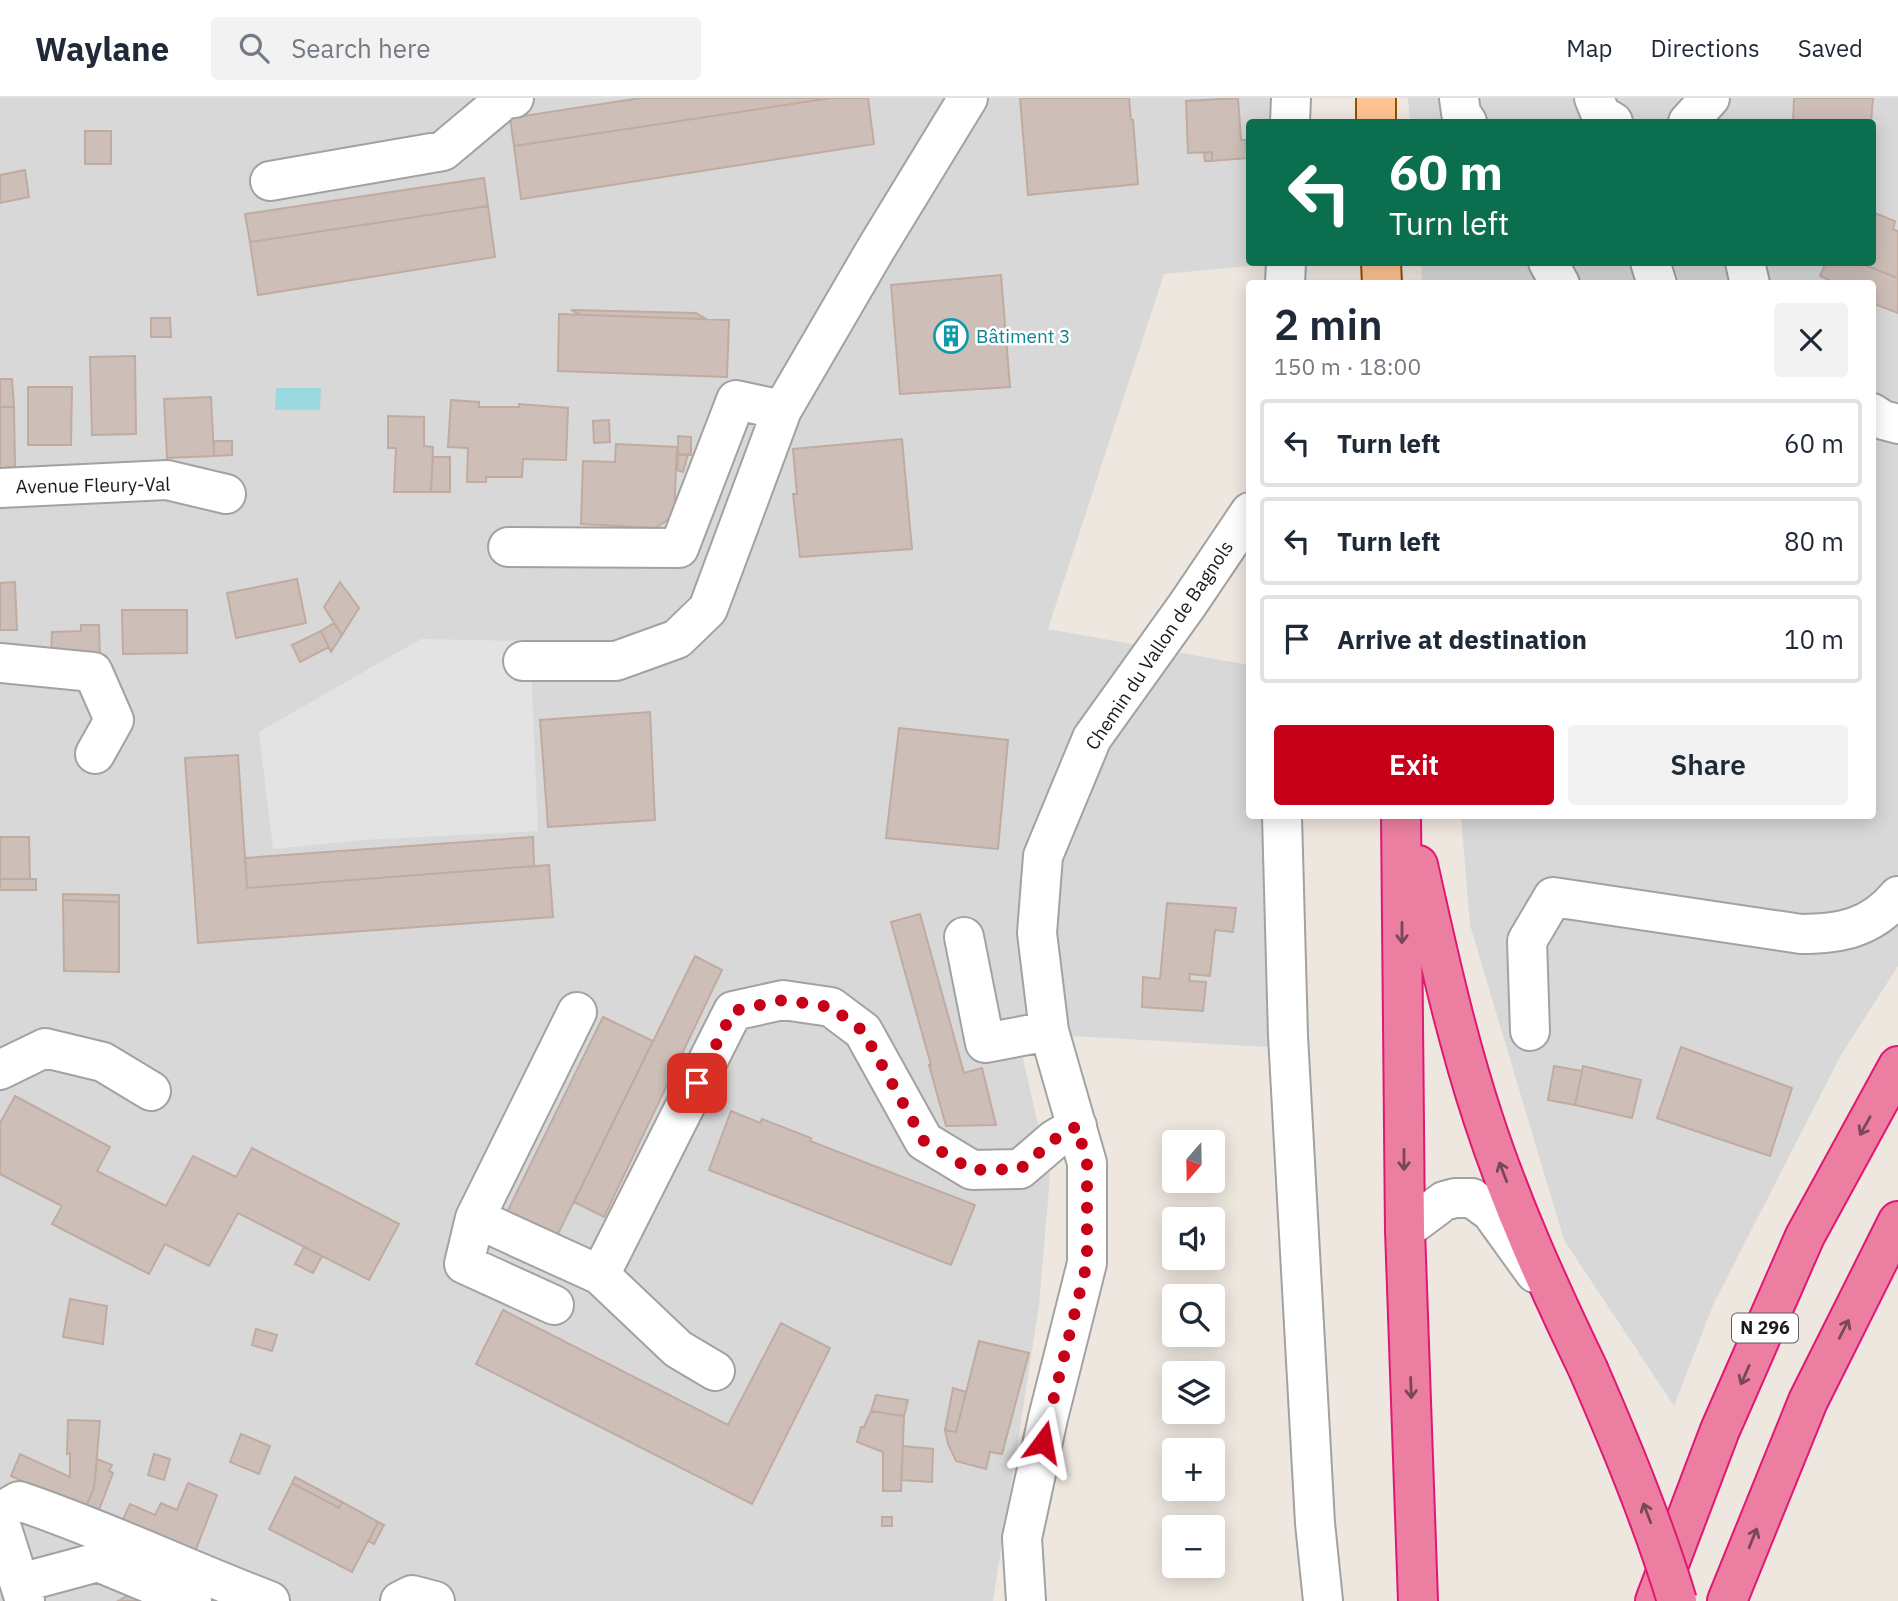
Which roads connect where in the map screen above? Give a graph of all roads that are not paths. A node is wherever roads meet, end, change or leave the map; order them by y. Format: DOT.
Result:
graph roads {
  1 [pos="514,98"];
  2 [pos="968,98"];
  3 [pos="1291,98"];
  4 [pos="1376,98"];
  5 [pos="1459,98"];
  6 [pos="1594,98"];
  7 [pos="1710,98"];
  8 [pos="1717,98"];
  9 [pos="1290,119"];
  10 [pos="1376,119"];
  11 [pos="1465,119"];
  12 [pos="1608,119"];
  13 [pos="1691,119"];
  14 [pos="1718,119"];
  15 [pos="270,181"];
  16 [pos="782,410"];
  17 [pos="1876,416"];
  18 [pos="1898,424"];
  19 [pos="0,488"];
  20 [pos="226,494"];
  21 [pos="1246,518"];
  22 [pos="508,547"];
  23 [pos="523,661"];
  24 [pos="0,663"];
  25 [pos="95,754"];
  26 [pos="1282,819"];
  27 [pos="1404,819"];
  28 [pos="1405,819"];
  29 [pos="1898,896"];
  30 [pos="964,937"];
  31 [pos="577,1012"];
  32 [pos="1049,1031"];
  33 [pos="1530,1031"];
  34 [pos="1898,1066"];
  35 [pos="0,1070"];
  36 [pos="151,1090"];
  37 [pos="1077,1126"];
  38 [pos="475,1219"];
  39 [pos="1898,1221"];
  40 [pos="1405,1230"];
  41 [pos="600,1275"];
  42 [pos="554,1306"];
  43 [pos="1558,1306"];
  44 [pos="715,1371"];
  45 [pos="0,1513"];
  46 [pos="0,1522"];
  47 [pos="22,1592"];
  48 [pos="192,1601"];
  49 [pos="270,1601"];
  50 [pos="400,1601"];
  51 [pos="435,1601"];
  52 [pos="1026,1601"];
  53 [pos="1323,1601"];
  54 [pos="1418,1601"];
  55 [pos="1655,1601"];
  56 [pos="1677,1601"];
  57 [pos="1727,1601"];
  1 -- 15 [label="street"];
  2 -- 16 [label="street"];
  3 -- 9 [label="street"];
  4 -- 10 [label="main road"];
  5 -- 11 [label="street"];
  6 -- 12 [label="street"];
  7 -- 13 [label="street"];
  8 -- 14 [label="street"];
  16 -- 22 [label="street"];
  16 -- 23 [label="street"];
  17 -- 18 [label="street"];
  19 -- 20 [label="street, Avenue Fleury-Val"];
  21 -- 32 [label="street, Chemin du Vallon de Bagnols"];
  24 -- 25 [label="street"];
  26 -- 53 [label="street"];
  27 -- 40 [label="highway, one-way"];
  43 -- 28 [label="highway, one-way"];
  29 -- 33 [label="street"];
  30 -- 32 [label="street"];
  31 -- 38 [label="street"];
  32 -- 37 [label="street, Chemin du Vallon de Bagnols"];
  34 -- 55 [label="highway, N 296, one-way"];
  35 -- 36 [label="street"];
  37 -- 41 [label="street"];
  37 -- 52 [label="street, Chemin du Vallon de Bagnols"];
  38 -- 41 [label="street"];
  38 -- 42 [label="street"];
  57 -- 39 [label="highway, one-way"];
  40 -- 43 [label="street"];
  40 -- 54 [label="highway, one-way"];
  41 -- 44 [label="street"];
  56 -- 43 [label="highway, one-way, bridge"];
  45 -- 49 [label="street"];
  46 -- 47 [label="street"];
  47 -- 48 [label="street"];
  50 -- 51 [label="street"];
}
